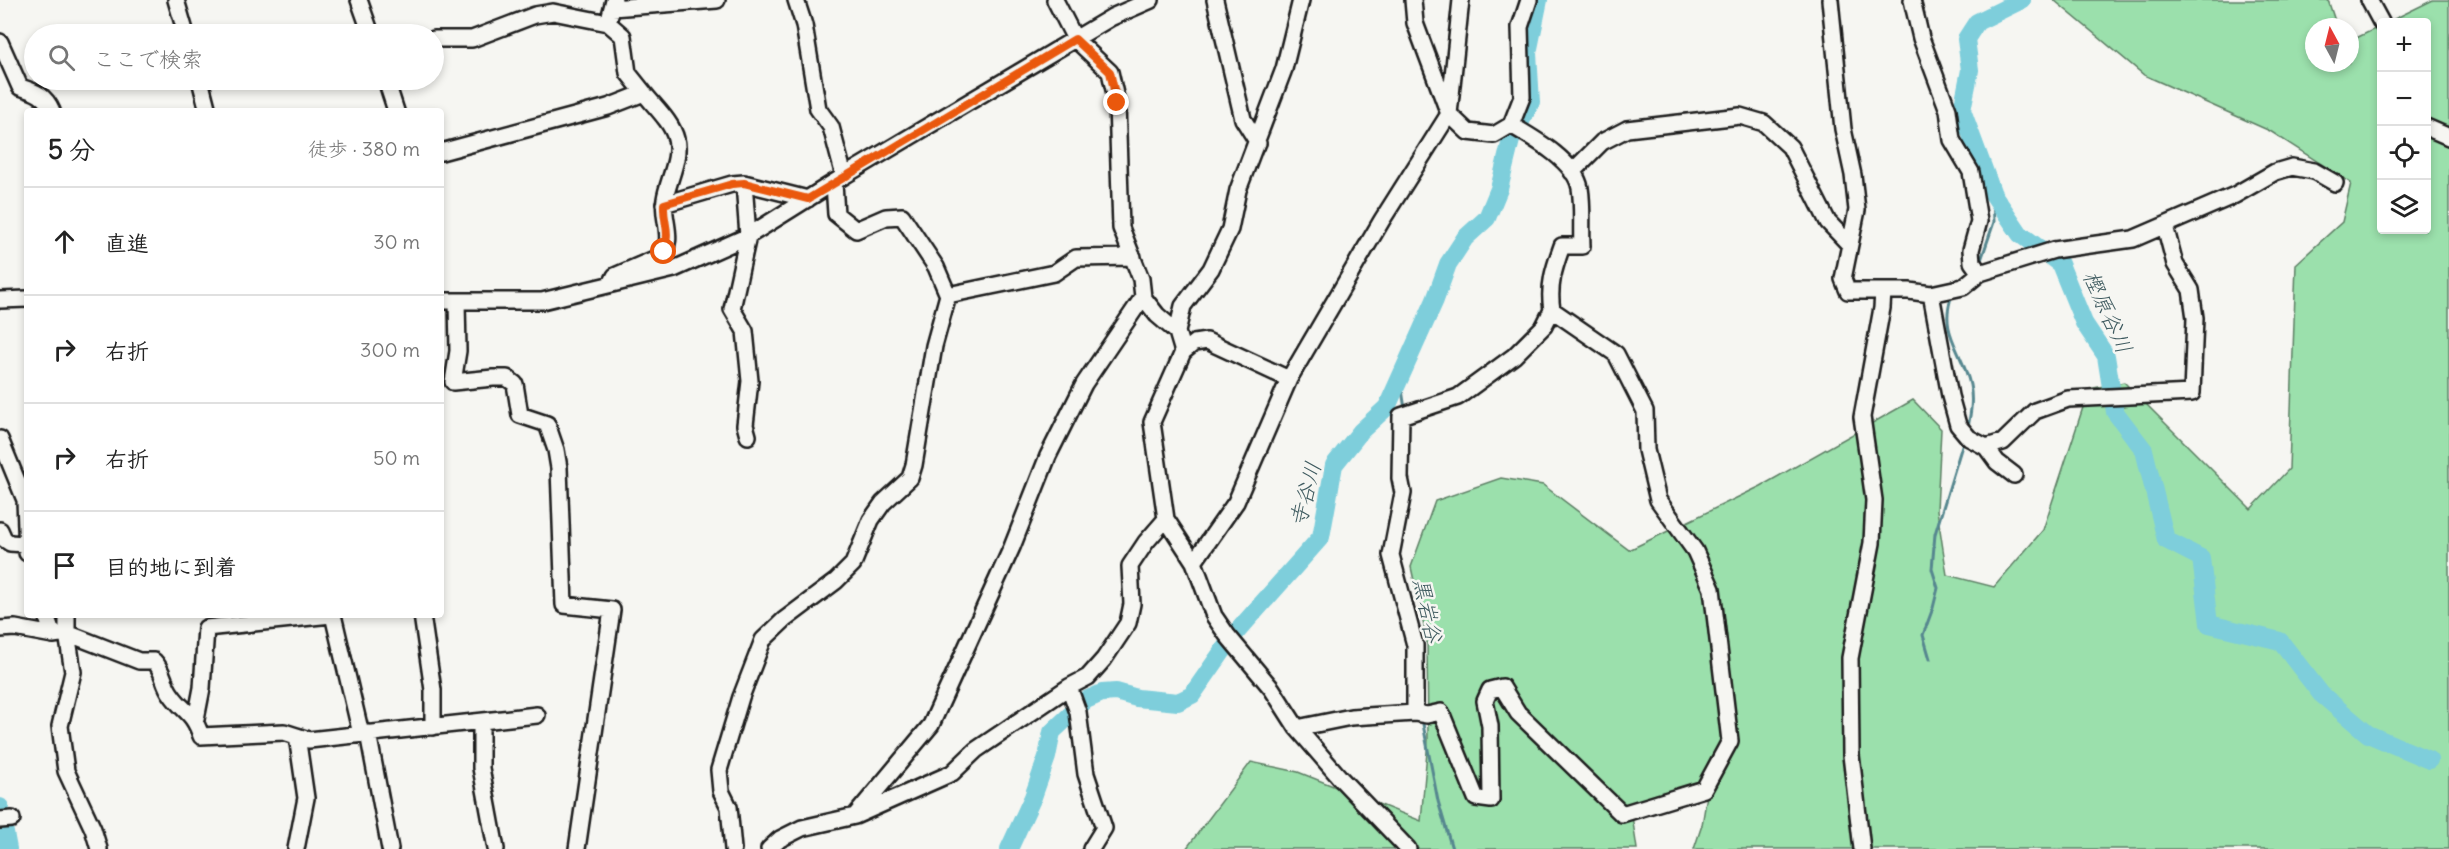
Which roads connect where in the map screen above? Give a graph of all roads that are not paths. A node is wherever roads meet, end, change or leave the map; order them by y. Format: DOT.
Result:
graph roads {
  1 [pos="176,0"];
  2 [pos="359,0"];
  3 [pos="717,0"];
  4 [pos="796,0"];
  5 [pos="1055,0"];
  6 [pos="1151,0"];
  7 [pos="1215,0"];
  8 [pos="1301,0"];
  9 [pos="1413,0"];
  10 [pos="1461,0"];
  11 [pos="1529,0"];
  12 [pos="1830,0"];
  13 [pos="1912,0"];
  14 [pos="2369,0"];
  15 [pos="611,10"];
  16 [pos="2379,18"];
  17 [pos="183,24"];
  18 [pos="367,24"];
  19 [pos="444,39"];
  20 [pos="1075,39"];
  21 [pos="0,42"];
  22 [pos="24,88"];
  23 [pos="30,90"];
  24 [pos="203,90"];
  25 [pos="389,90"];
  26 [pos="644,93"];
  27 [pos="51,108"];
  28 [pos="207,108"];
  29 [pos="395,108"];
  30 [pos="1449,114"];
  31 [pos="1518,129"];
  32 [pos="2431,129"];
  33 [pos="2449,137"];
  34 [pos="1258,143"];
  35 [pos="444,151"];
  36 [pos="1572,172"];
  37 [pos="839,180"];
  38 [pos="744,183"];
  39 [pos="2335,183"];
  40 [pos="808,199"];
  41 [pos="664,204"];
  42 [pos="2165,226"];
  43 [pos="748,236"];
  44 [pos="1850,244"];
  45 [pos="1133,257"];
  46 [pos="1976,268"];
  47 [pos="610,286"];
  48 [pos="1883,291"];
  49 [pos="1931,294"];
  50 [pos="948,295"];
  51 [pos="1143,297"];
  52 [pos="0,300"];
  53 [pos="444,301"];
  54 [pos="24,302"];
  55 [pos="457,302"];
  56 [pos="1552,310"];
  57 [pos="1177,332"];
  58 [pos="1183,352"];
  59 [pos="1289,379"];
  60 [pos="748,436"];
  61 [pos="0,439"];
  62 [pos="1986,447"];
  63 [pos="2014,475"];
  64 [pos="24,498"];
  65 [pos="1166,519"];
  66 [pos="0,530"];
  67 [pos="24,548"];
  68 [pos="1194,562"];
  69 [pos="48,618"];
  70 [pos="66,618"];
  71 [pos="303,618"];
  72 [pos="333,618"];
  73 [pos="422,618"];
  74 [pos="0,629"];
  75 [pos="60,634"];
  76 [pos="1069,687"];
  77 [pos="1419,714"];
  78 [pos="537,715"];
  79 [pos="196,719"];
  80 [pos="481,722"];
  81 [pos="433,727"];
  82 [pos="1297,728"];
  83 [pos="364,734"];
  84 [pos="297,736"];
  85 [pos="855,816"];
  86 [pos="99,849"];
  87 [pos="296,849"];
  88 [pos="390,849"];
  89 [pos="496,849"];
  90 [pos="577,849"];
  91 [pos="733,849"];
  92 [pos="769,849"];
  93 [pos="1091,849"];
  94 [pos="1408,849"];
  95 [pos="1862,849"];
  1 -- 17 [label="street"];
  2 -- 18 [label="street"];
  3 -- 15 [label="street"];
  4 -- 37 [label="street"];
  5 -- 20 [label="street"];
  6 -- 20 [label="street"];
  7 -- 34 [label="street"];
  8 -- 34 [label="street"];
  9 -- 30 [label="street"];
  10 -- 30 [label="street"];
  11 -- 31 [label="street"];
  12 -- 44 [label="street"];
  13 -- 46 [label="street"];
  14 -- 16 [label="street"];
  15 -- 19 [label="street"];
  15 -- 26 [label="street"];
  20 -- 37 [label="street"];
  20 -- 45 [label="street"];
  21 -- 22 [label="street"];
  23 -- 27 [label="street"];
  24 -- 28 [label="street"];
  25 -- 29 [label="street"];
  26 -- 35 [label="street"];
  26 -- 41 [label="street"];
  30 -- 31 [label="street"];
  30 -- 59 [label="street"];
  31 -- 36 [label="street"];
  32 -- 33 [label="street"];
  34 -- 57 [label="street"];
  36 -- 44 [label="street"];
  36 -- 56 [label="street"];
  37 -- 40 [label="street"];
  37 -- 50 [label="street"];
  38 -- 40 [label="street"];
  38 -- 41 [label="street"];
  38 -- 43 [label="street"];
  39 -- 42 [label="street"];
  40 -- 43 [label="street"];
  41 -- 47 [label="street"];
  42 -- 46 [label="street"];
  42 -- 62 [label="street"];
  43 -- 47 [label="street"];
  43 -- 60 [label="street"];
  44 -- 48 [label="street"];
  45 -- 50 [label="street"];
  45 -- 51 [label="street"];
  46 -- 49 [label="street"];
  47 -- 55 [label="street"];
  48 -- 49 [label="street"];
  48 -- 95 [label="street"];
  49 -- 62 [label="street"];
  50 -- 91 [label="street"];
  51 -- 57 [label="street"];
  51 -- 85 [label="street"];
  52 -- 54 [label="street"];
  53 -- 55 [label="street"];
  55 -- 90 [label="street"];
  56 -- 77 [label="street"];
  56 -- 77 [label="street"];
  57 -- 58 [label="street"];
  58 -- 59 [label="street"];
  58 -- 65 [label="street"];
  59 -- 68 [label="street"];
  61 -- 64 [label="street"];
  62 -- 63 [label="street"];
  65 -- 68 [label="street"];
  65 -- 76 [label="street"];
  66 -- 67 [label="street"];
  68 -- 82 [label="street"];
  69 -- 75 [label="street"];
  70 -- 75 [label="street"];
  71 -- 79 [label="street"];
  72 -- 83 [label="street"];
  73 -- 81 [label="street"];
  74 -- 75 [label="street"];
  75 -- 79 [label="street"];
  75 -- 86 [label="street"];
  76 -- 85 [label="street"];
  76 -- 93 [label="street"];
  77 -- 82 [label="street"];
  78 -- 80 [label="street"];
  79 -- 84 [label="street"];
  80 -- 81 [label="street"];
  80 -- 89 [label="street"];
  81 -- 83 [label="street"];
  82 -- 94 [label="street"];
  83 -- 84 [label="street"];
  83 -- 88 [label="street"];
  84 -- 87 [label="street"];
  85 -- 92 [label="street"];
}
